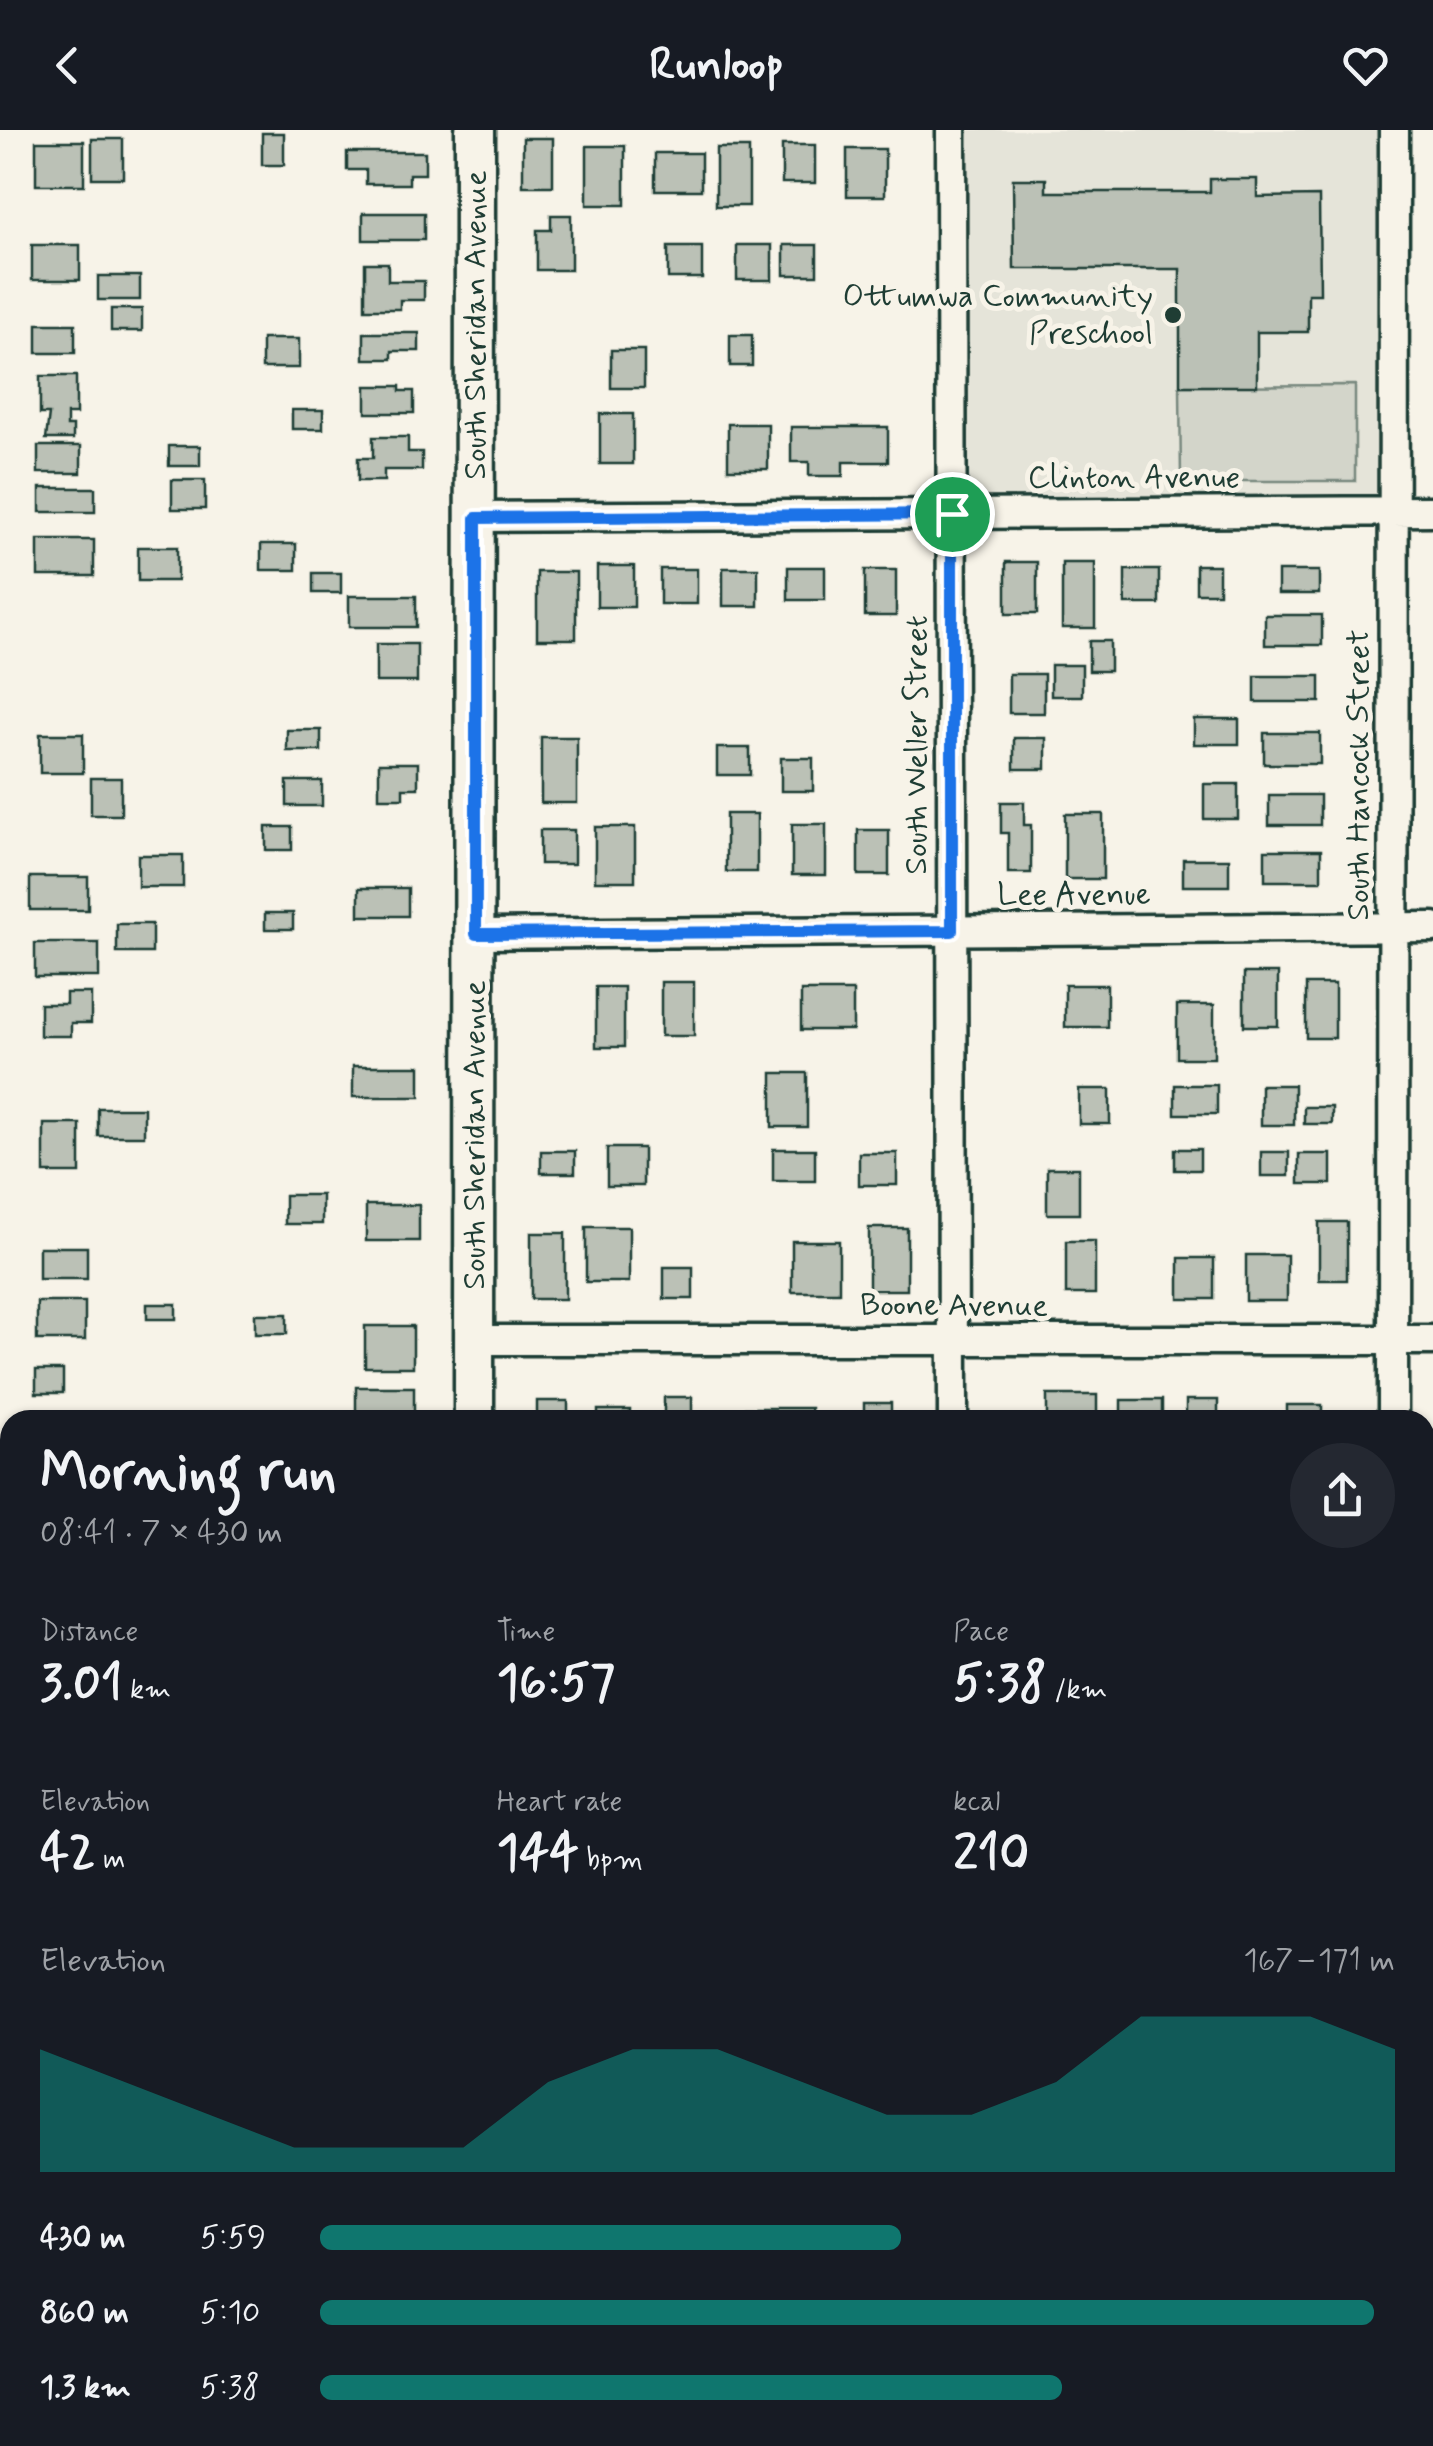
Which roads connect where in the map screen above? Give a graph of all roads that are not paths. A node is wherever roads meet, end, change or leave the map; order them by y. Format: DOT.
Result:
graph roads {
  1 [pos="476,130"];
  2 [pos="951,130"];
  3 [pos="1394,130"];
  4 [pos="1433,511"];
  5 [pos="1394,512"];
  6 [pos="952,514"];
  7 [pos="476,518"];
  8 [pos="1394,928"];
  9 [pos="1433,928"];
  10 [pos="952,931"];
  11 [pos="476,934"];
  12 [pos="475,1340"];
  13 [pos="1394,1340"];
  14 [pos="1433,1340"];
  15 [pos="952,1341"];
  16 [pos="474,1410"];
  17 [pos="952,1410"];
  18 [pos="1394,1410"];
  1 -- 7 [label="street, South Sheridan Avenue"];
  2 -- 6 [label="street, South Weller Street"];
  3 -- 5 [label="street, South Hancock Street"];
  4 -- 5 [label="street, Clinton Avenue"];
  5 -- 6 [label="street, Clinton Avenue"];
  5 -- 8 [label="street, South Hancock Street"];
  6 -- 7 [label="street, Clinton Avenue"];
  6 -- 10 [label="street, South Weller Street"];
  7 -- 11 [label="street, South Sheridan Avenue"];
  8 -- 9 [label="street, Lee Avenue"];
  8 -- 10 [label="street, Lee Avenue"];
  8 -- 13 [label="street, South Hancock Street"];
  10 -- 11 [label="street, Lee Avenue"];
  10 -- 15 [label="street, South Weller Street"];
  11 -- 12 [label="street, South Sheridan Avenue"];
  12 -- 15 [label="street, Boone Avenue"];
  12 -- 16 [label="street, South Sheridan Avenue"];
  13 -- 14 [label="street, Boone Avenue"];
  13 -- 15 [label="street, Boone Avenue"];
  13 -- 18 [label="street, South Hancock Street"];
  15 -- 17 [label="street, South Weller Street"];
}
